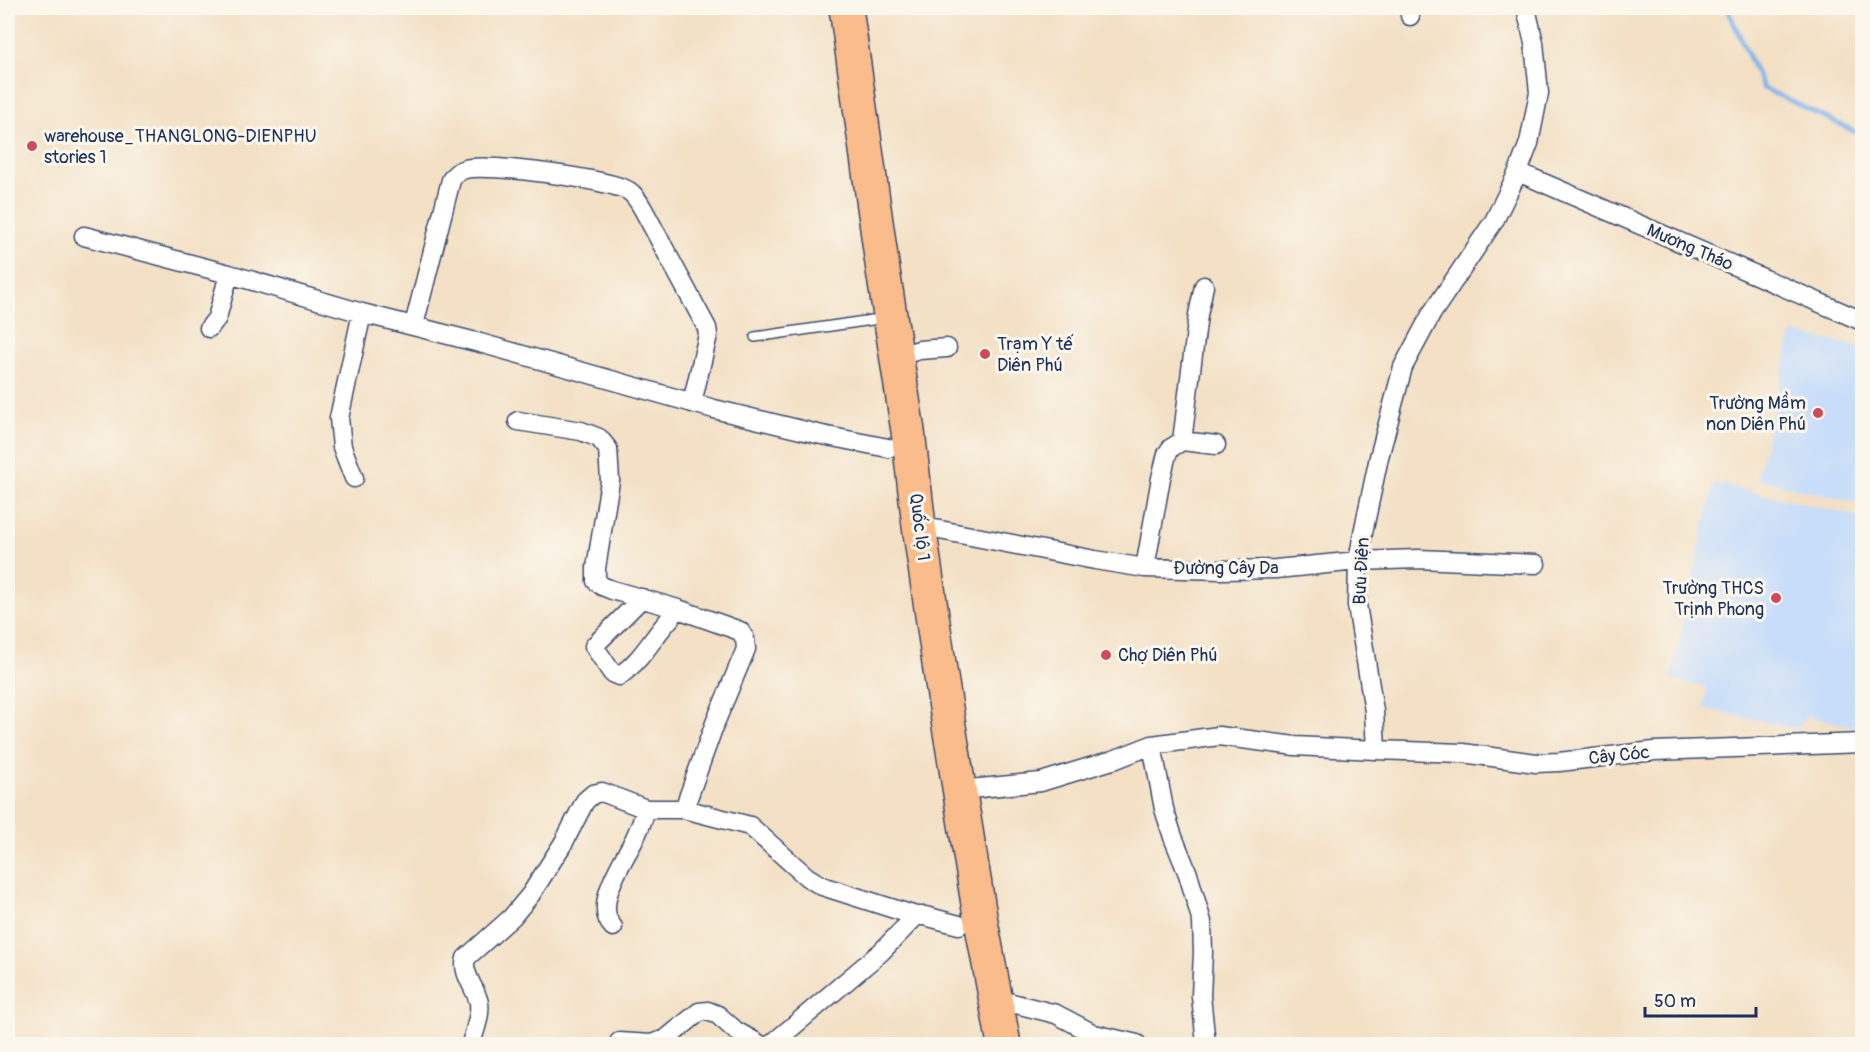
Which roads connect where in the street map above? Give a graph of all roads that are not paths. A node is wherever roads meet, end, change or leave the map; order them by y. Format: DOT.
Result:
graph roads {
  1 [pos="825,8"];
  2 [pos="846,8"];
  3 [pos="1526,8"];
  4 [pos="1518,172"];
  5 [pos="84,236"];
  6 [pos="229,274"];
  7 [pos="1204,286"];
  8 [pos="362,313"];
  9 [pos="872,320"];
  10 [pos="1863,321"];
  11 [pos="414,325"];
  12 [pos="209,328"];
  13 [pos="755,337"];
  14 [pos="947,348"];
  15 [pos="896,357"];
  16 [pos="692,403"];
  17 [pos="518,421"];
  18 [pos="1182,441"];
  19 [pos="1216,445"];
  20 [pos="888,448"];
  21 [pos="354,478"];
  22 [pos="919,526"];
  23 [pos="1358,561"];
  24 [pos="1536,564"];
  25 [pos="1145,568"];
  26 [pos="642,598"];
  27 [pos="678,609"];
  28 [pos="1863,743"];
  29 [pos="1152,745"];
  30 [pos="1376,750"];
  31 [pos="960,790"];
  32 [pos="646,809"];
  33 [pos="684,809"];
  34 [pos="916,916"];
  35 [pos="959,925"];
  36 [pos="613,927"];
  37 [pos="996,999"];
  38 [pos="619,1042"];
  39 [pos="471,1044"];
  40 [pos="759,1044"];
  41 [pos="772,1044"];
  42 [pos="982,1044"];
  43 [pos="1004,1044"];
  44 [pos="1137,1044"];
  45 [pos="1206,1044"];
  1 -- 9 [label="highway, Quốc lộ 1"];
  2 -- 15 [label="highway, Quốc lộ 1"];
  3 -- 4 [label="street, Bưu Điện"];
  4 -- 10 [label="street, Mương Tháo"];
  4 -- 23 [label="street, Bưu Điện"];
  5 -- 6 [label="street"];
  6 -- 8 [label="street"];
  6 -- 12 [label="street"];
  7 -- 18 [label="street"];
  8 -- 11 [label="street"];
  8 -- 21 [label="street"];
  9 -- 13 [label="lane"];
  9 -- 20 [label="highway, Quốc lộ 1"];
  11 -- 16 [label="street"];
  11 -- 16 [label="street"];
  14 -- 15 [label="street"];
  15 -- 22 [label="highway, Quốc lộ 1"];
  16 -- 20 [label="street"];
  17 -- 26 [label="street"];
  18 -- 19 [label="street"];
  18 -- 25 [label="street"];
  20 -- 35 [label="highway, Quốc lộ 1"];
  22 -- 25 [label="street, Đường Cây Da"];
  22 -- 31 [label="highway, Quốc lộ 1"];
  23 -- 24 [label="street, Đường Cây Da"];
  23 -- 25 [label="street, Đường Cây Da"];
  23 -- 30 [label="street, Bưu Điện"];
  26 -- 27 [label="street"];
  26 -- 27 [label="street"];
  27 -- 33 [label="street"];
  28 -- 30 [label="street, Cây Cóc"];
  29 -- 30 [label="street"];
  29 -- 31 [label="street"];
  29 -- 45 [label="street"];
  31 -- 37 [label="highway, Quốc lộ 1"];
  32 -- 33 [label="street"];
  32 -- 36 [label="street"];
  32 -- 39 [label="street"];
  33 -- 34 [label="street"];
  34 -- 35 [label="street"];
  34 -- 41 [label="street"];
  35 -- 42 [label="highway, Quốc lộ 1"];
  37 -- 43 [label="highway, Quốc lộ 1"];
  37 -- 44 [label="street"];
  38 -- 40 [label="street"];
}
